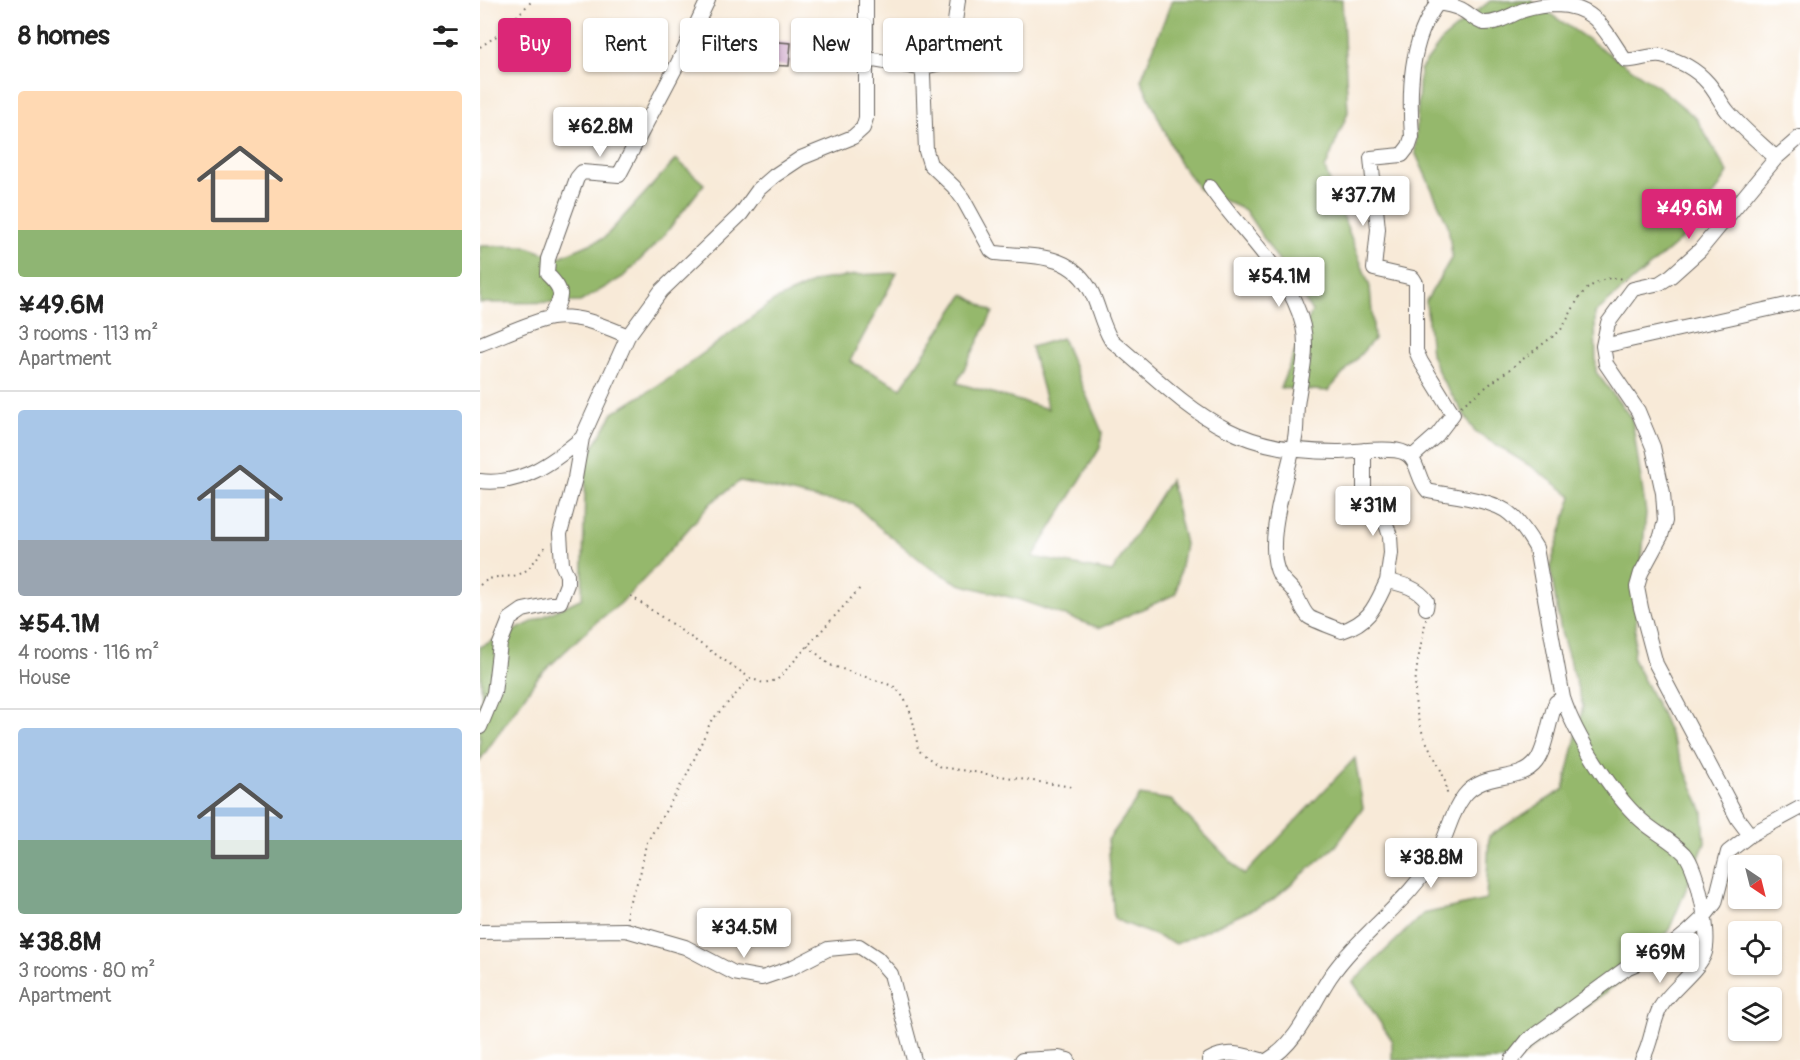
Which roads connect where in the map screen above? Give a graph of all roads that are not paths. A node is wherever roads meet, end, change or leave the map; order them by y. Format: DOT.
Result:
graph roads {
  1 [pos="708,0"];
  2 [pos="867,0"];
  3 [pos="958,0"];
  4 [pos="1437,1"];
  5 [pos="867,18"];
  6 [pos="956,18"];
  7 [pos="868,72"];
  8 [pos="922,72"];
  9 [pos="1800,137"];
  10 [pos="1776,158"];
  11 [pos="1210,187"];
  12 [pos="1800,302"];
  13 [pos="550,318"];
  14 [pos="628,336"];
  15 [pos="480,344"];
  16 [pos="1603,345"];
  17 [pos="582,438"];
  18 [pos="1293,449"];
  19 [pos="1364,450"];
  20 [pos="1412,457"];
  21 [pos="480,481"];
  22 [pos="1387,580"];
  23 [pos="1426,608"];
  24 [pos="1563,698"];
  25 [pos="480,727"];
  26 [pos="1800,808"];
  27 [pos="1750,835"];
  28 [pos="1704,917"];
  29 [pos="480,932"];
  30 [pos="914,1060"];
  31 [pos="1022,1060"];
  32 [pos="1068,1060"];
  33 [pos="1209,1060"];
  34 [pos="1262,1060"];
  35 [pos="1268,1060"];
  36 [pos="1512,1060"];
  37 [pos="1642,1060"];
  1 -- 13 [label="street"];
  2 -- 5 [label="street"];
  3 -- 6 [label="street"];
  4 -- 10 [label="street"];
  4 -- 20 [label="street"];
  7 -- 14 [label="street"];
  8 -- 18 [label="street"];
  9 -- 10 [label="street"];
  10 -- 16 [label="street"];
  11 -- 18 [label="street"];
  12 -- 16 [label="street"];
  13 -- 14 [label="street"];
  13 -- 15 [label="street"];
  14 -- 17 [label="street"];
  16 -- 27 [label="street"];
  17 -- 21 [label="street"];
  17 -- 25 [label="street"];
  18 -- 19 [label="street"];
  18 -- 22 [label="street"];
  19 -- 20 [label="street"];
  19 -- 22 [label="street"];
  20 -- 24 [label="street"];
  22 -- 23 [label="street"];
  24 -- 28 [label="street"];
  24 -- 35 [label="street"];
  26 -- 27 [label="street"];
  27 -- 28 [label="street"];
  28 -- 36 [label="street"];
  28 -- 37 [label="street"];
  29 -- 30 [label="street"];
  31 -- 32 [label="street"];
  33 -- 34 [label="street"];
}
